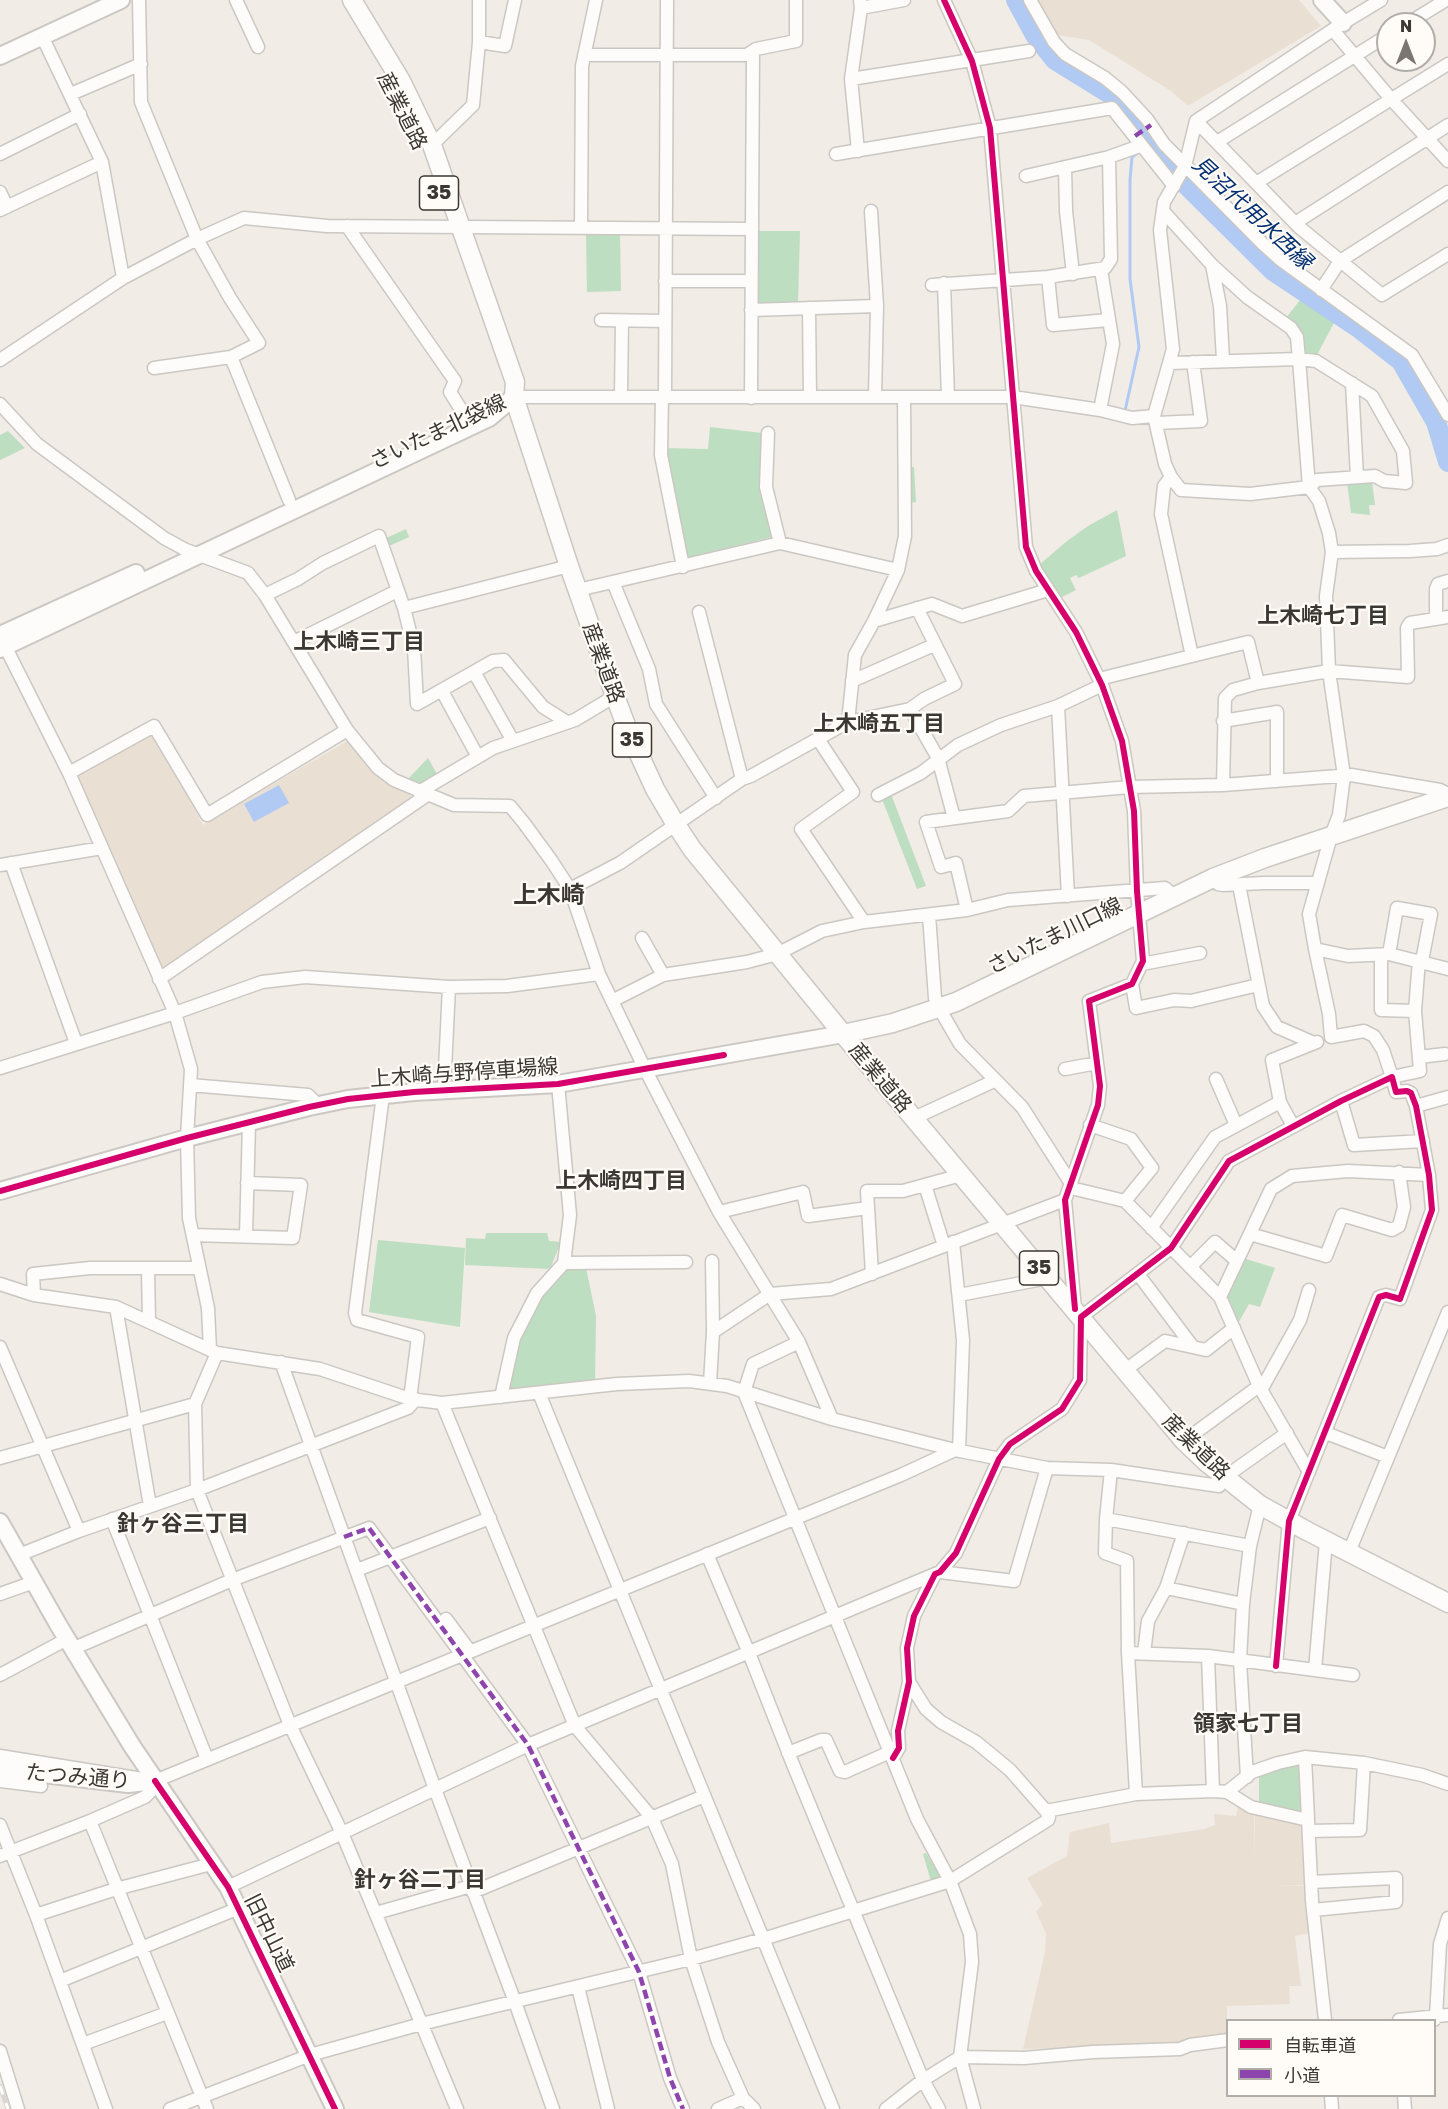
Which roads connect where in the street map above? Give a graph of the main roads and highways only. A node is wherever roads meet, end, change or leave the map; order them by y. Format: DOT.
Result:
graph roads {
  1 [pos="121,0"];
  2 [pos="339,0"];
  3 [pos="352,0"];
  4 [pos="1322,0"];
  5 [pos="1338,27"];
  6 [pos="0,56"];
  7 [pos="456,226"];
  8 [pos="514,397"];
  9 [pos="192,553"];
  10 [pos="0,635"];
  11 [pos="3,654"];
  12 [pos="1448,796"];
  13 [pos="843,1034"];
  14 [pos="0,1191"];
  15 [pos="0,1522"];
  16 [pos="1448,1604"];
  17 [pos="0,1770"];
  18 [pos="155,1781"];
  19 [pos="335,2109"];
  1 -- 6 [label="main road"];
  2 -- 7 [label="main road, 産業道路 / 35"];
  3 -- 7 [label="main road, 産業道路 / 35"];
  4 -- 5 [label="main road"];
  7 -- 8 [label="main road, 産業道路 / 35"];
  8 -- 9 [label="main road, さいたま北袋線"];
  8 -- 9 [label="main road, さいたま北袋線"];
  8 -- 13 [label="main road, 産業道路 / 35"];
  9 -- 10 [label="main road, さいたま北袋線"];
  9 -- 11 [label="main road, さいたま北袋線"];
  12 -- 13 [label="main road, さいたま川口線"];
  13 -- 14 [label="main road, 上木崎与野停車場線"];
  13 -- 16 [label="main road, 産業道路 / 35"];
  15 -- 18 [label="main road, 旧中山道"];
  17 -- 18 [label="main road, たつみ通り"];
  18 -- 19 [label="main road, 旧中山道"];
}
